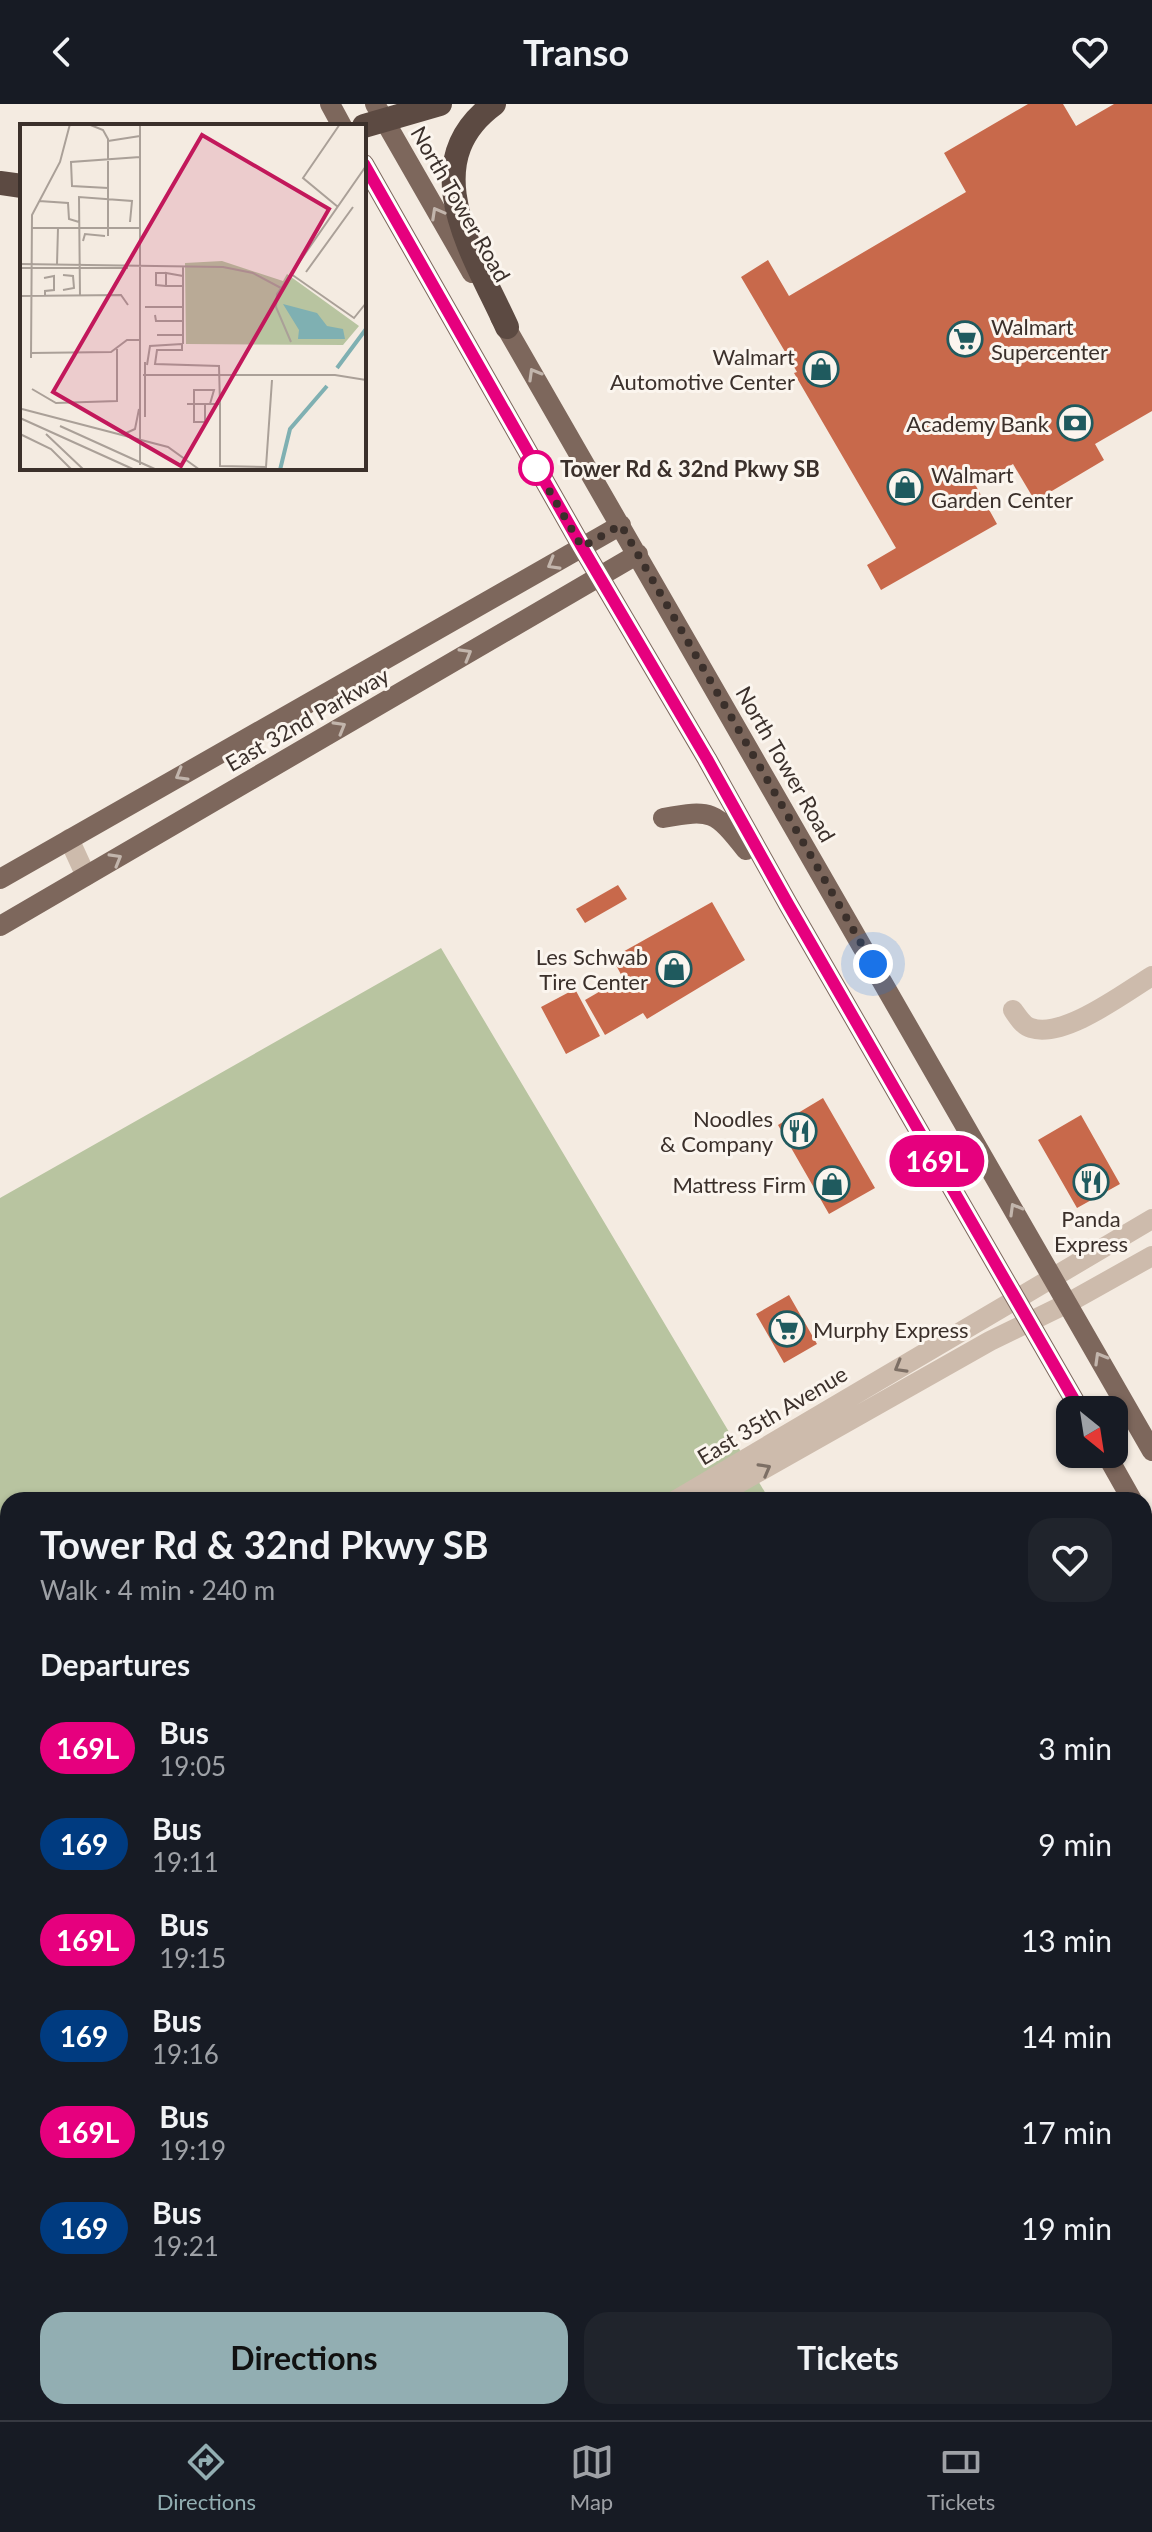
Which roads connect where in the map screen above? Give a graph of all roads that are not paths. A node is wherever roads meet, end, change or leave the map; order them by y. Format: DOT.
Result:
graph roads {
  1 [pos="330,104"];
  2 [pos="440,104"];
  3 [pos="494,104"];
  4 [pos="374,117"];
  5 [pos="341,124"];
  6 [pos="366,168"];
  7 [pos="0,183"];
  8 [pos="20,186"];
  9 [pos="507,327"];
  10 [pos="621,525"];
  11 [pos="582,547"];
  12 [pos="638,554"];
  13 [pos="599,578"];
  14 [pos="663,818"];
  15 [pos="69,839"];
  16 [pos="86,876"];
  17 [pos="0,879"];
  18 [pos="788,904"];
  19 [pos="0,926"];
  20 [pos="1152,976"];
  21 [pos="1013,1010"];
  22 [pos="1152,1219"];
  23 [pos="1152,1256"];
  24 [pos="1054,1277"];
  25 [pos="1015,1298"];
  26 [pos="1068,1303"];
  27 [pos="1030,1323"];
  28 [pos="1072,1396"];
  29 [pos="1152,1451"];
  30 [pos="1114,1468"];
  31 [pos="689,1492"];
  32 [pos="723,1492"];
  33 [pos="1127,1492"];
  1 -- 5 [label="main road"];
  2 -- 4 [label="highway"];
  3 -- 9 [label="highway"];
  9 -- 4 [label="main road, North Tower Road, one-way"];
  6 -- 11 [label="main road"];
  7 -- 8 [label="highway"];
  10 -- 9 [label="main road, North Tower Road, one-way"];
  10 -- 11 [label="main road, East 32nd Parkway"];
  10 -- 12 [label="main road, North Tower Road"];
  11 -- 13 [label="main road"];
  11 -- 15 [label="main road, East 32nd Parkway, one-way"];
  12 -- 13 [label="main road, East 32nd Parkway"];
  24 -- 12 [label="main road, North Tower Road, one-way"];
  16 -- 13 [label="main road, East 32nd Parkway, one-way"];
  13 -- 18 [label="main road"];
  14 -- 18 [label="main road"];
  15 -- 16 [label="street"];
  15 -- 17 [label="main road, East 32nd Parkway"];
  16 -- 19 [label="main road, East 32nd Parkway"];
  18 -- 25 [label="main road"];
  20 -- 21 [label="street"];
  22 -- 24 [label="street, East 35th Avenue"];
  23 -- 26 [label="street, East 35th Avenue"];
  24 -- 25 [label="street, East 35th Avenue"];
  24 -- 26 [label="main road, North Tower Road"];
  25 -- 27 [label="main road"];
  25 -- 31 [label="street, East 35th Avenue, one-way"];
  26 -- 27 [label="street, East 35th Avenue"];
  29 -- 26 [label="main road, North Tower Road, one-way"];
  27 -- 28 [label="main road"];
  32 -- 27 [label="street, East 35th Avenue, one-way"];
  30 -- 33 [label="main road"];
}
